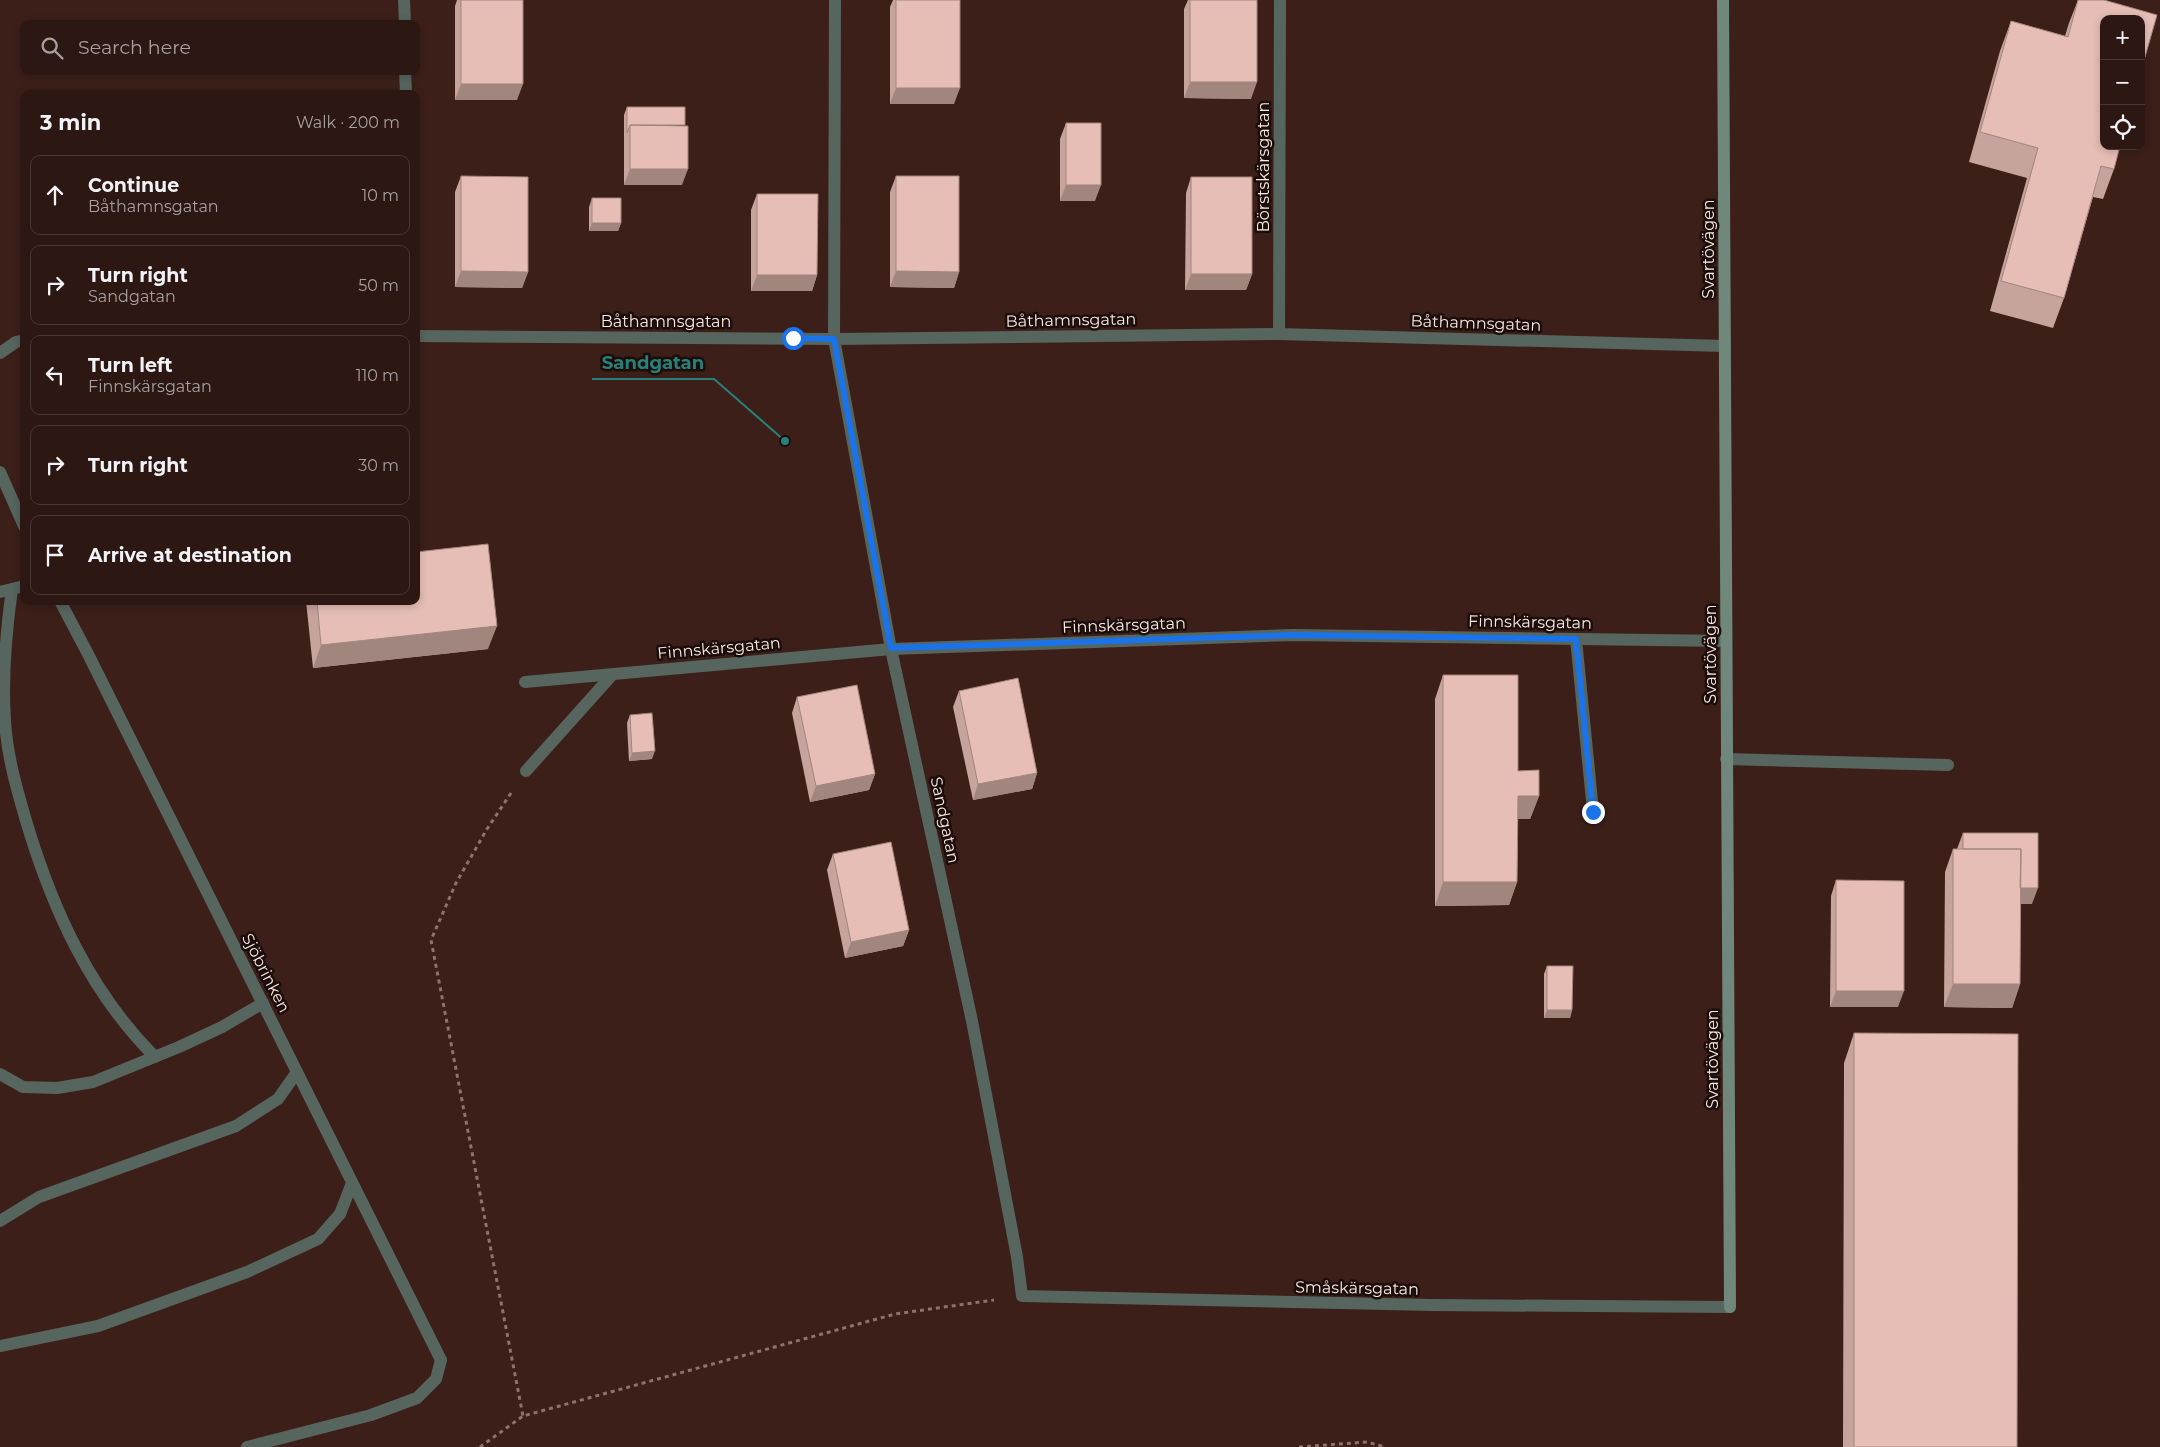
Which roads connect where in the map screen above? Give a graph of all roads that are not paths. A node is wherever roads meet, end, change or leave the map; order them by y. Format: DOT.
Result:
graph roads {
  1 [pos="404,0"];
  2 [pos="835,0"];
  3 [pos="1280,0"];
  4 [pos="1724,0"];
  5 [pos="404,20"];
  6 [pos="405,75"];
  7 [pos="406,90"];
  8 [pos="1279,334"];
  9 [pos="420,336"];
  10 [pos="834,339"];
  11 [pos="20,341"];
  12 [pos="1725,346"];
  13 [pos="0,353"];
  14 [pos="0,472"];
  15 [pos="20,517"];
  16 [pos="12,589"];
  17 [pos="62,605"];
  18 [pos="1576,639"];
  19 [pos="1726,641"];
  20 [pos="891,648"];
  21 [pos="612,675"];
  22 [pos="525,682"];
  23 [pos="1726,759"];
  24 [pos="1948,765"];
  25 [pos="526,771"];
  26 [pos="1593,812"];
  27 [pos="263,1003"];
  28 [pos="155,1057"];
  29 [pos="297,1072"];
  30 [pos="0,1074"];
  31 [pos="352,1183"];
  32 [pos="0,1221"];
  33 [pos="1022,1296"];
  34 [pos="1730,1307"];
  35 [pos="0,1346"];
  36 [pos="248,1447"];
  1 -- 5 [label="street"];
  2 -- 10 [label="street, Sandgatan"];
  3 -- 8 [label="street, Börstskärsgatan"];
  4 -- 12 [label="main road, Svartövägen"];
  6 -- 7 [label="street"];
  8 -- 10 [label="street, Båthamnsgatan"];
  8 -- 12 [label="street, Båthamnsgatan"];
  9 -- 10 [label="street, Båthamnsgatan"];
  10 -- 20 [label="street, Sandgatan"];
  11 -- 13 [label="street"];
  12 -- 19 [label="main road, Svartövägen"];
  14 -- 15 [label="street"];
  16 -- 28 [label="street"];
  17 -- 27 [label="street, Sjöbrinken"];
  18 -- 19 [label="street, Finnskärsgatan"];
  18 -- 20 [label="street, Finnskärsgatan"];
  18 -- 26 [label="street"];
  19 -- 23 [label="main road, Svartövägen"];
  20 -- 21 [label="street, Finnskärsgatan"];
  20 -- 33 [label="street, Sandgatan"];
  21 -- 22 [label="street, Finnskärsgatan"];
  21 -- 25 [label="street"];
  23 -- 24 [label="street"];
  23 -- 34 [label="main road, Svartövägen"];
  27 -- 28 [label="street"];
  27 -- 29 [label="street, Sjöbrinken"];
  28 -- 30 [label="street"];
  29 -- 31 [label="street, Sjöbrinken"];
  29 -- 32 [label="street"];
  31 -- 35 [label="street"];
  31 -- 36 [label="street, Sjöbrinken"];
  33 -- 34 [label="street, Småskärsgatan"];
}
